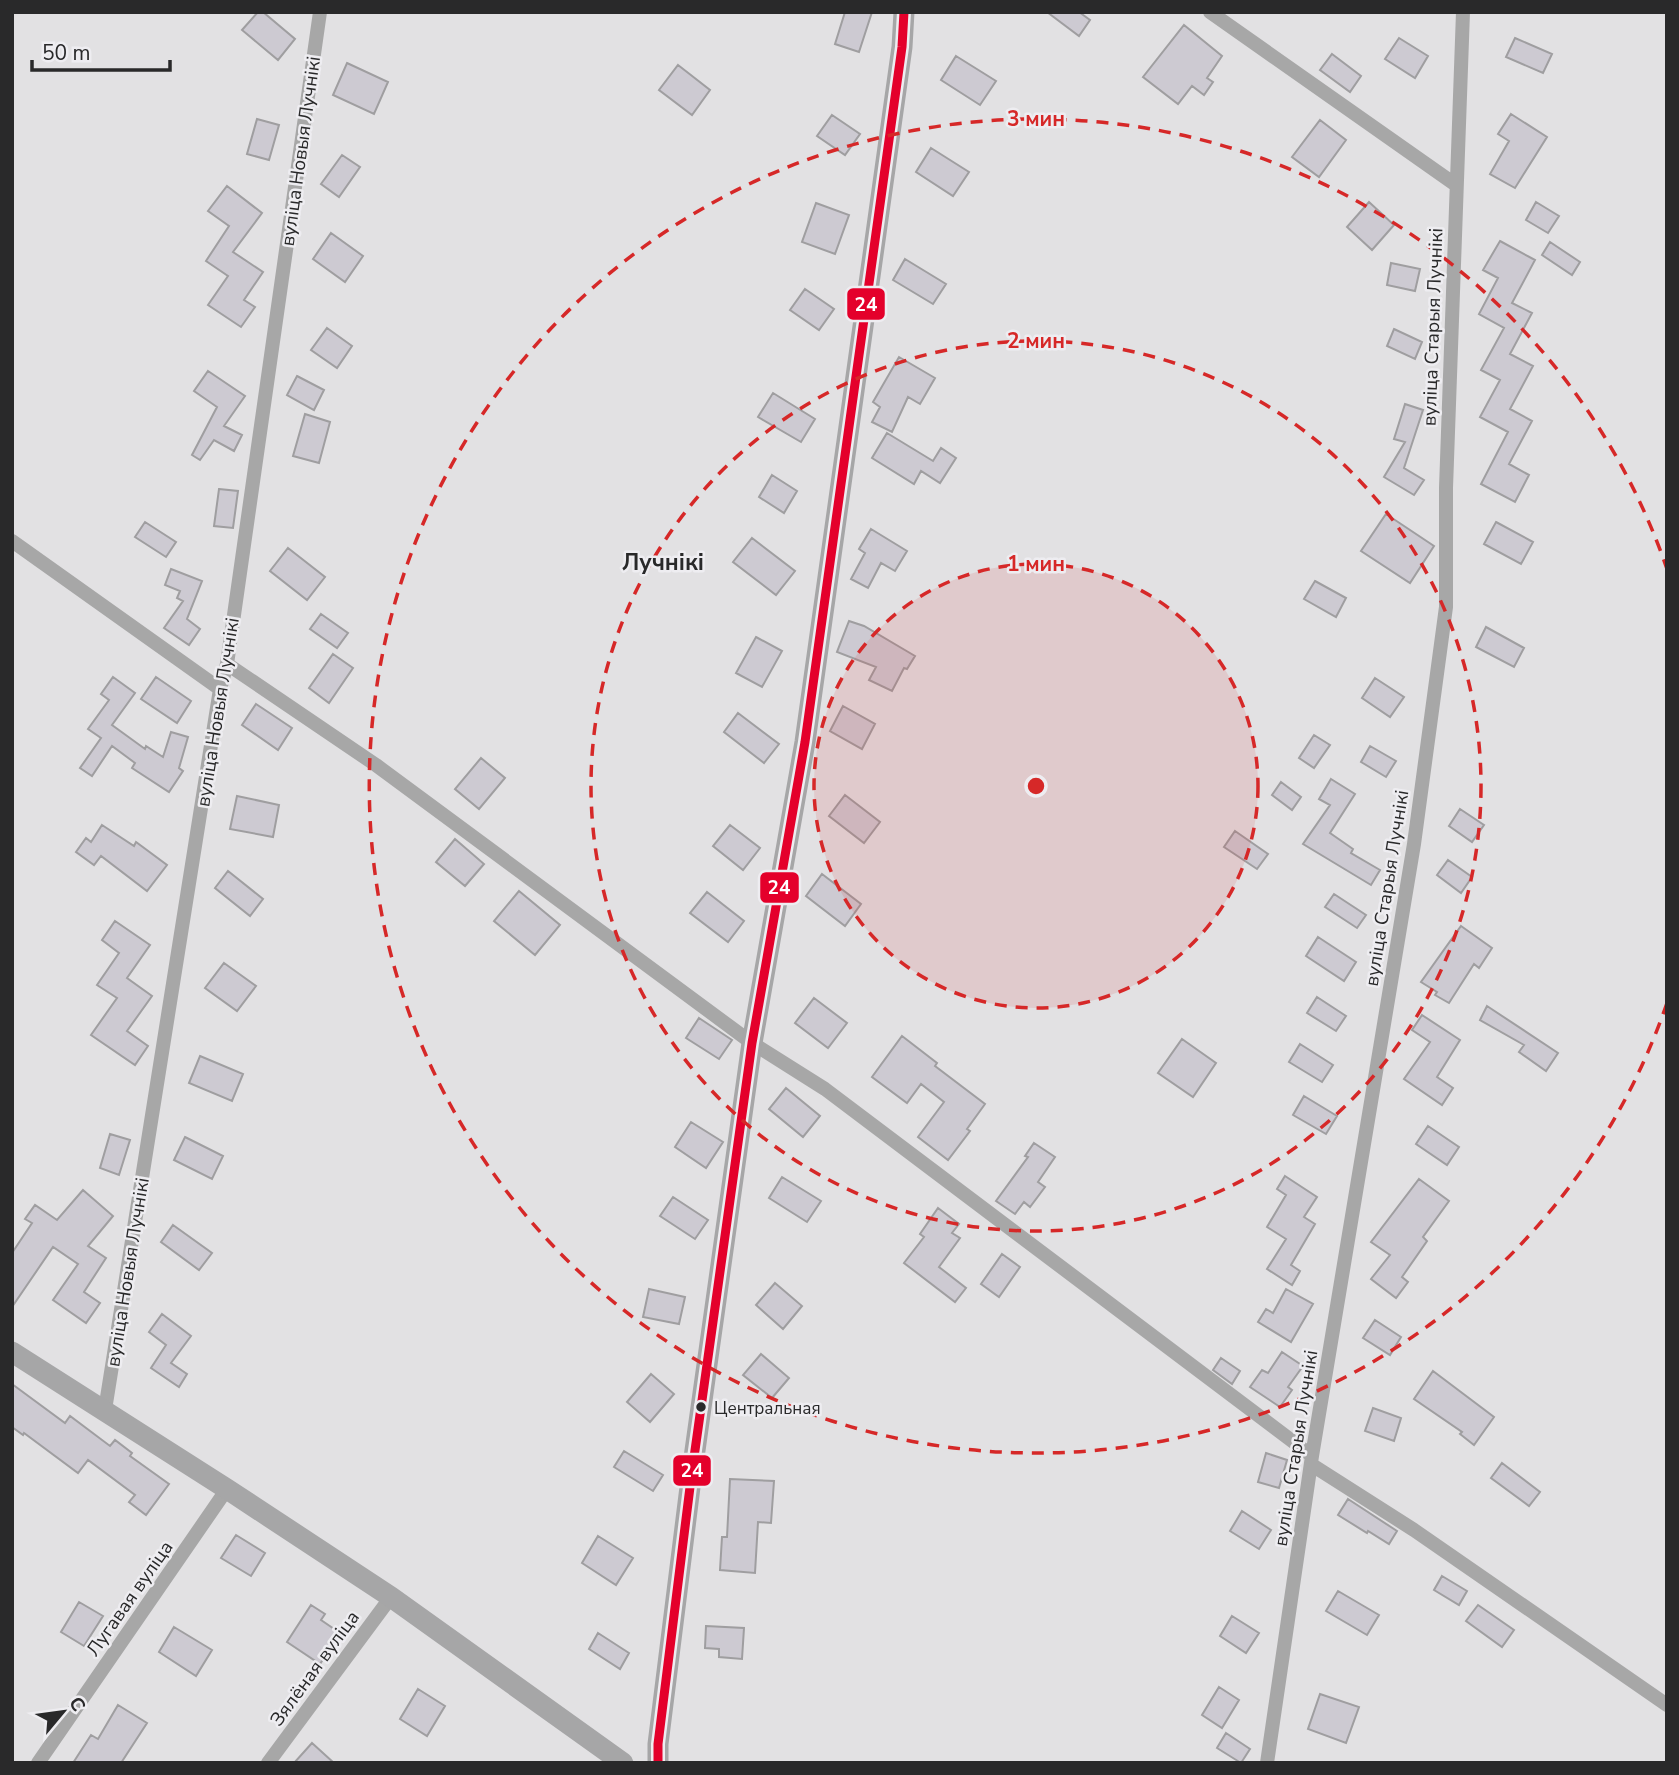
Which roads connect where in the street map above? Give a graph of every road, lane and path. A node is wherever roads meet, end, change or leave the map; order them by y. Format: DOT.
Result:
graph roads {
  1 [pos="320,12"];
  2 [pos="904,12"];
  3 [pos="1210,12"];
  4 [pos="1463,12"];
  5 [pos="1456,185"];
  6 [pos="12,541"];
  7 [pos="227,664"];
  8 [pos="220,690"];
  9 [pos="752,1043"];
  10 [pos="12,1352"];
  11 [pos="105,1410"];
  12 [pos="1312,1461"];
  13 [pos="227,1489"];
  14 [pos="391,1597"];
  15 [pos="1667,1705"];
  16 [pos="38,1763"];
  17 [pos="268,1763"];
  18 [pos="623,1763"];
  19 [pos="658,1763"];
  20 [pos="1267,1763"];
  1 -- 7 [label="street, вуліца Новыя Лучнікі"];
  2 -- 9 [label="main road"];
  3 -- 5 [label="street"];
  4 -- 5 [label="street, вуліца Старыя Лучнікі"];
  5 -- 12 [label="street, вуліца Старыя Лучнікі"];
  6 -- 8 [label="street"];
  7 -- 8 [label="street, вуліца Новыя Лучнікі"];
  7 -- 9 [label="street"];
  8 -- 11 [label="street, вуліца Новыя Лучнікі"];
  9 -- 12 [label="street"];
  9 -- 19 [label="main road"];
  10 -- 11 [label="main road"];
  11 -- 13 [label="main road"];
  12 -- 15 [label="street"];
  12 -- 20 [label="street, вуліца Старыя Лучнікі"];
  13 -- 14 [label="main road"];
  13 -- 16 [label="street, Лугавая вуліца"];
  14 -- 17 [label="street, Зялёная вуліца"];
  14 -- 18 [label="main road"];
}
